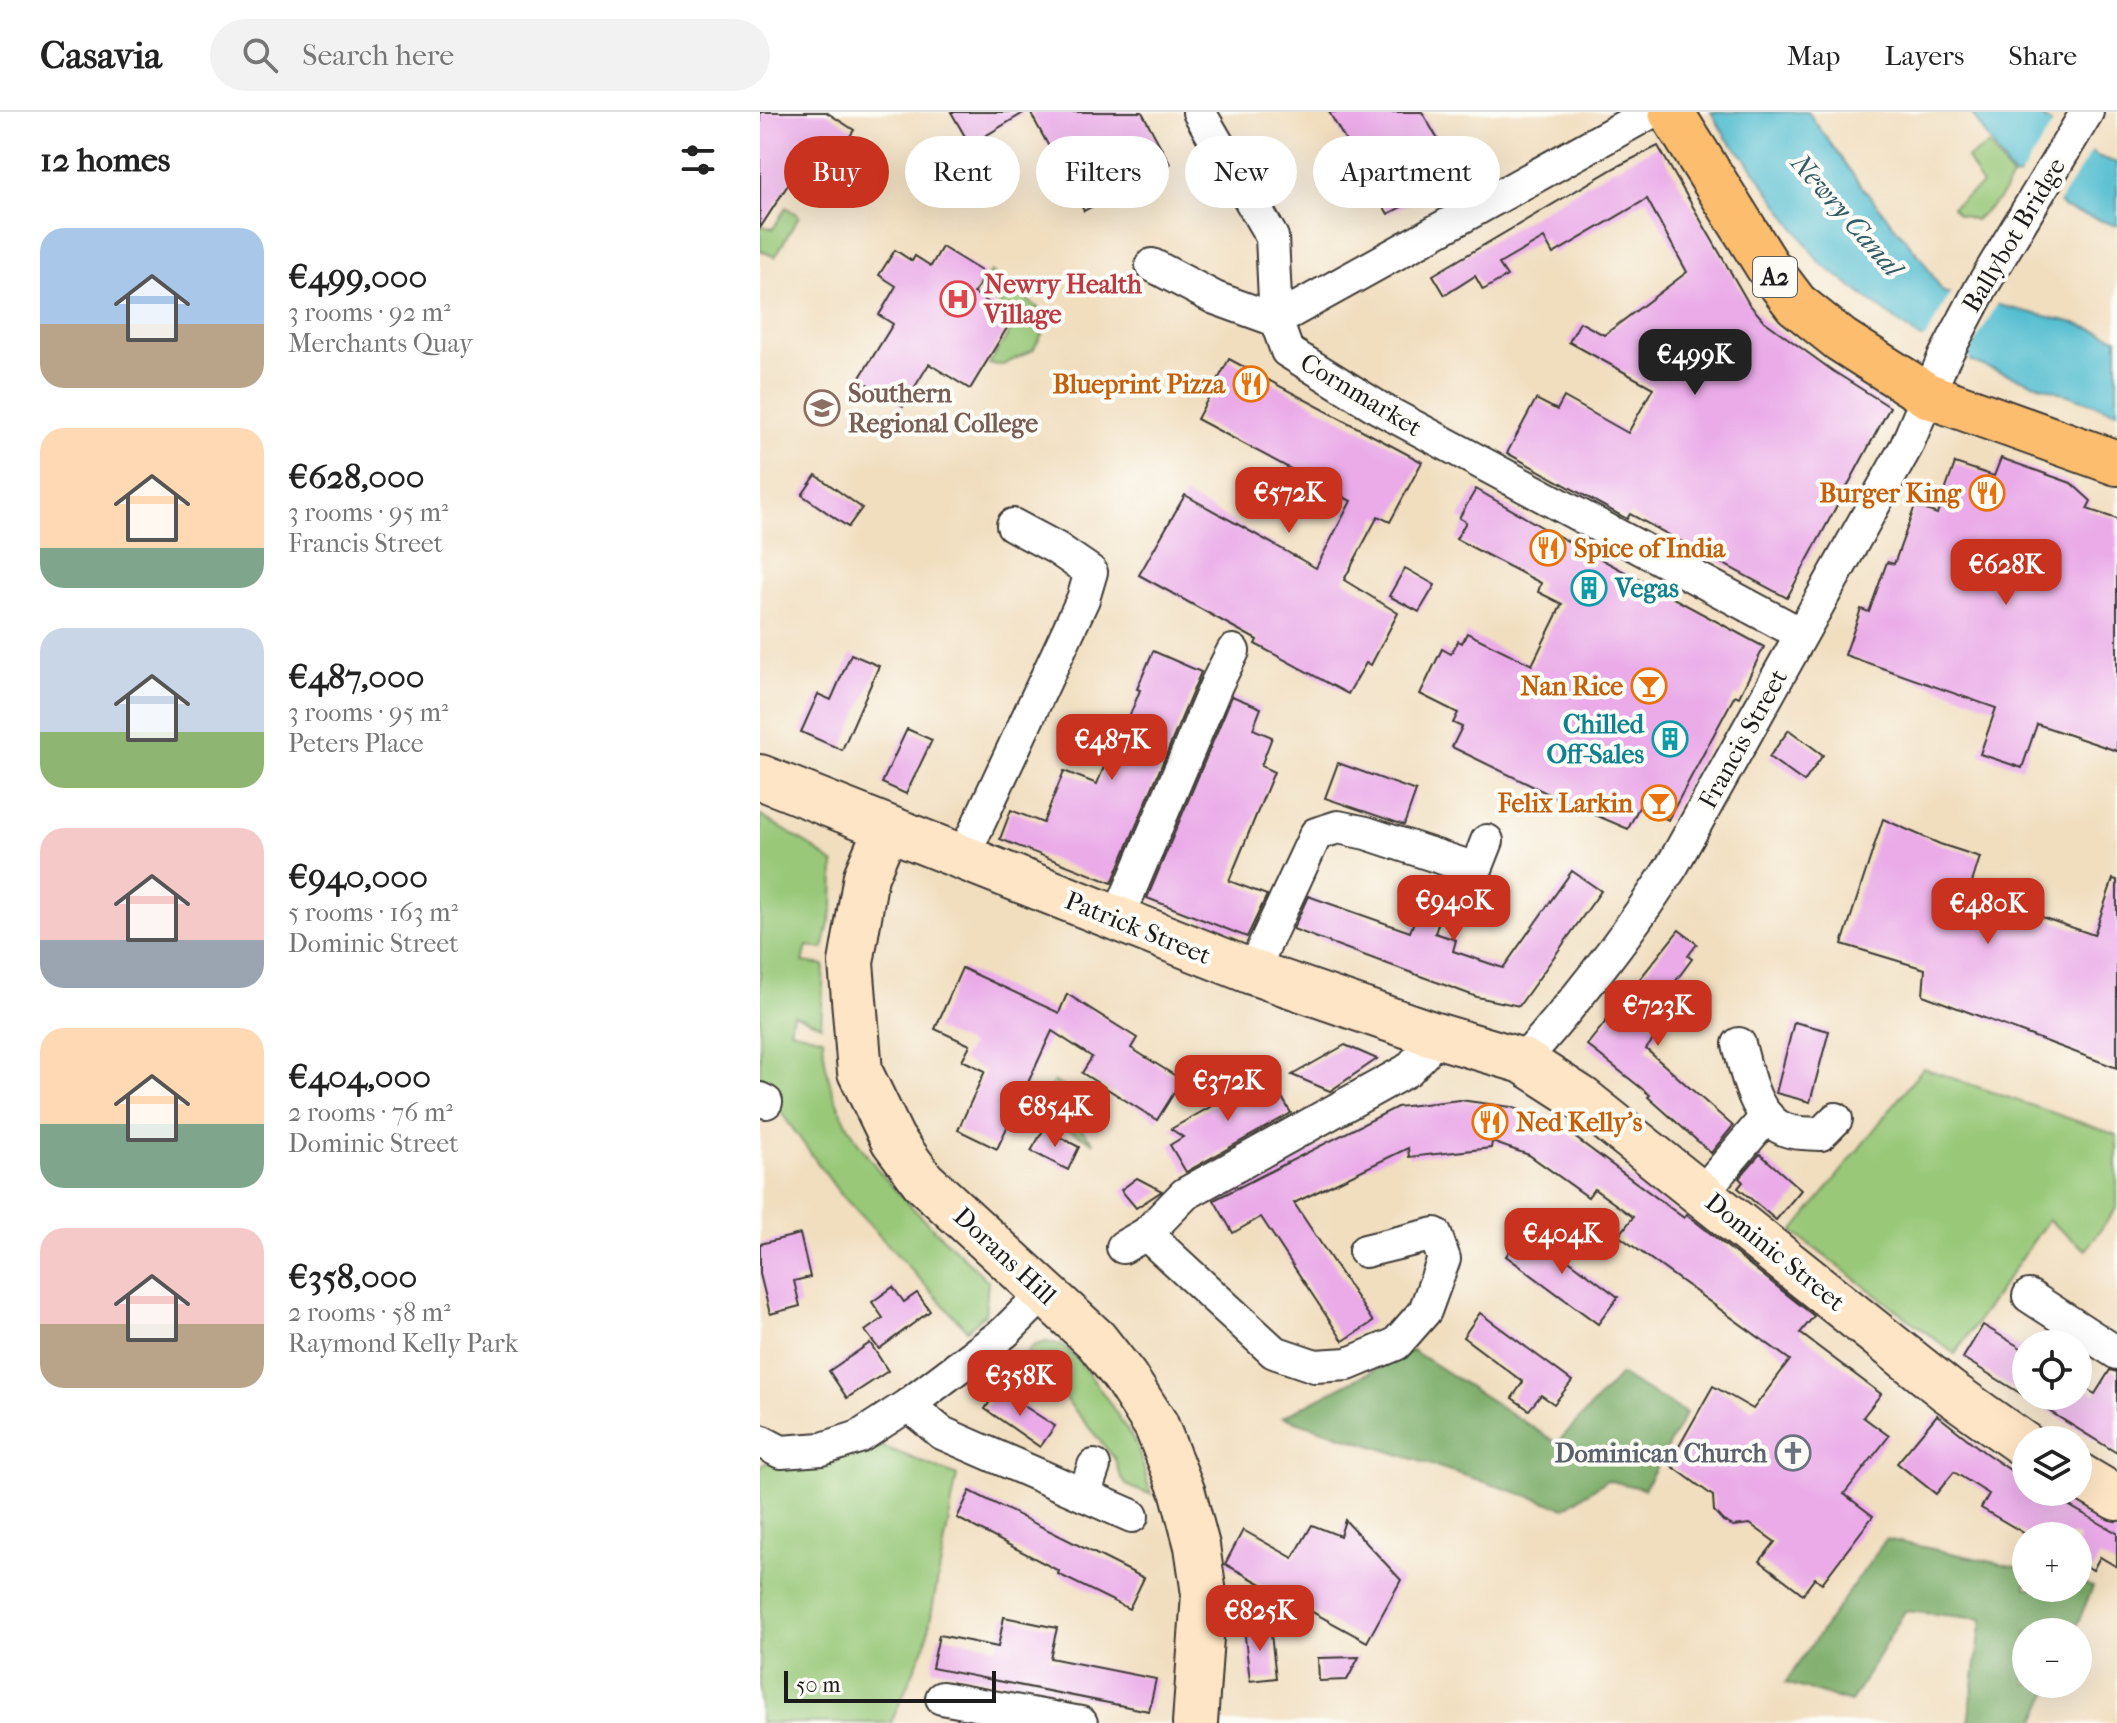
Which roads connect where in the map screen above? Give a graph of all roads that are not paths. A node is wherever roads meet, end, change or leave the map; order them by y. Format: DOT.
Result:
graph roads {
  1 [pos="1199,112"];
  2 [pos="1651,112"];
  3 [pos="1671,112"];
  4 [pos="2086,114"];
  5 [pos="1152,265"];
  6 [pos="1276,320"];
  7 [pos="1935,377"];
  8 [pos="2117,463"];
  9 [pos="1013,525"];
  10 [pos="1801,634"];
  11 [pos="1233,651"];
  12 [pos="760,777"];
  13 [pos="886,829"];
  14 [pos="1487,841"];
  15 [pos="963,857"];
  16 [pos="1117,920"];
  17 [pos="1252,972"];
  18 [pos="1432,1034"];
  19 [pos="1739,1044"];
  20 [pos="1523,1061"];
  21 [pos="1767,1116"];
  22 [pos="1836,1119"];
  23 [pos="1702,1193"];
  24 [pos="1365,1251"];
  25 [pos="1045,1292"];
  26 [pos="2029,1296"];
  27 [pos="2117,1353"];
  28 [pos="908,1405"];
  29 [pos="2012,1436"];
  30 [pos="765,1453"];
  31 [pos="2092,1483"];
  32 [pos="2117,1498"];
  33 [pos="1132,1516"];
  34 [pos="942,1698"];
  35 [pos="1081,1723"];
  36 [pos="1195,1723"];
  1 -- 6 [label="street"];
  2 -- 6 [label="street"];
  3 -- 7 [label="main road, A2"];
  4 -- 7 [label="street, Ballybot Bridge"];
  5 -- 6 [label="street"];
  6 -- 10 [label="street, Cornmarket"];
  7 -- 8 [label="main road, A2"];
  7 -- 10 [label="street, Francis Street"];
  9 -- 15 [label="street"];
  10 -- 20 [label="street, Francis Street"];
  11 -- 16 [label="street"];
  12 -- 13 [label="main road, Patrick Street"];
  13 -- 15 [label="main road, Patrick Street"];
  13 -- 25 [label="main road, Dorans Hill"];
  14 -- 17 [label="street"];
  15 -- 16 [label="main road, Patrick Street"];
  16 -- 17 [label="main road, Patrick Street"];
  17 -- 18 [label="main road, Patrick Street"];
  18 -- 20 [label="main road, Patrick Street"];
  18 -- 24 [label="street"];
  19 -- 21 [label="street"];
  20 -- 23 [label="main road, Dominic Street"];
  21 -- 22 [label="street"];
  21 -- 23 [label="street"];
  23 -- 29 [label="main road, Dominic Street"];
  25 -- 28 [label="street"];
  25 -- 36 [label="main road, Dorans Hill"];
  26 -- 27 [label="street"];
  28 -- 30 [label="street"];
  28 -- 33 [label="street"];
  31 -- 32 [label="main road"];
  34 -- 35 [label="street"];
}
